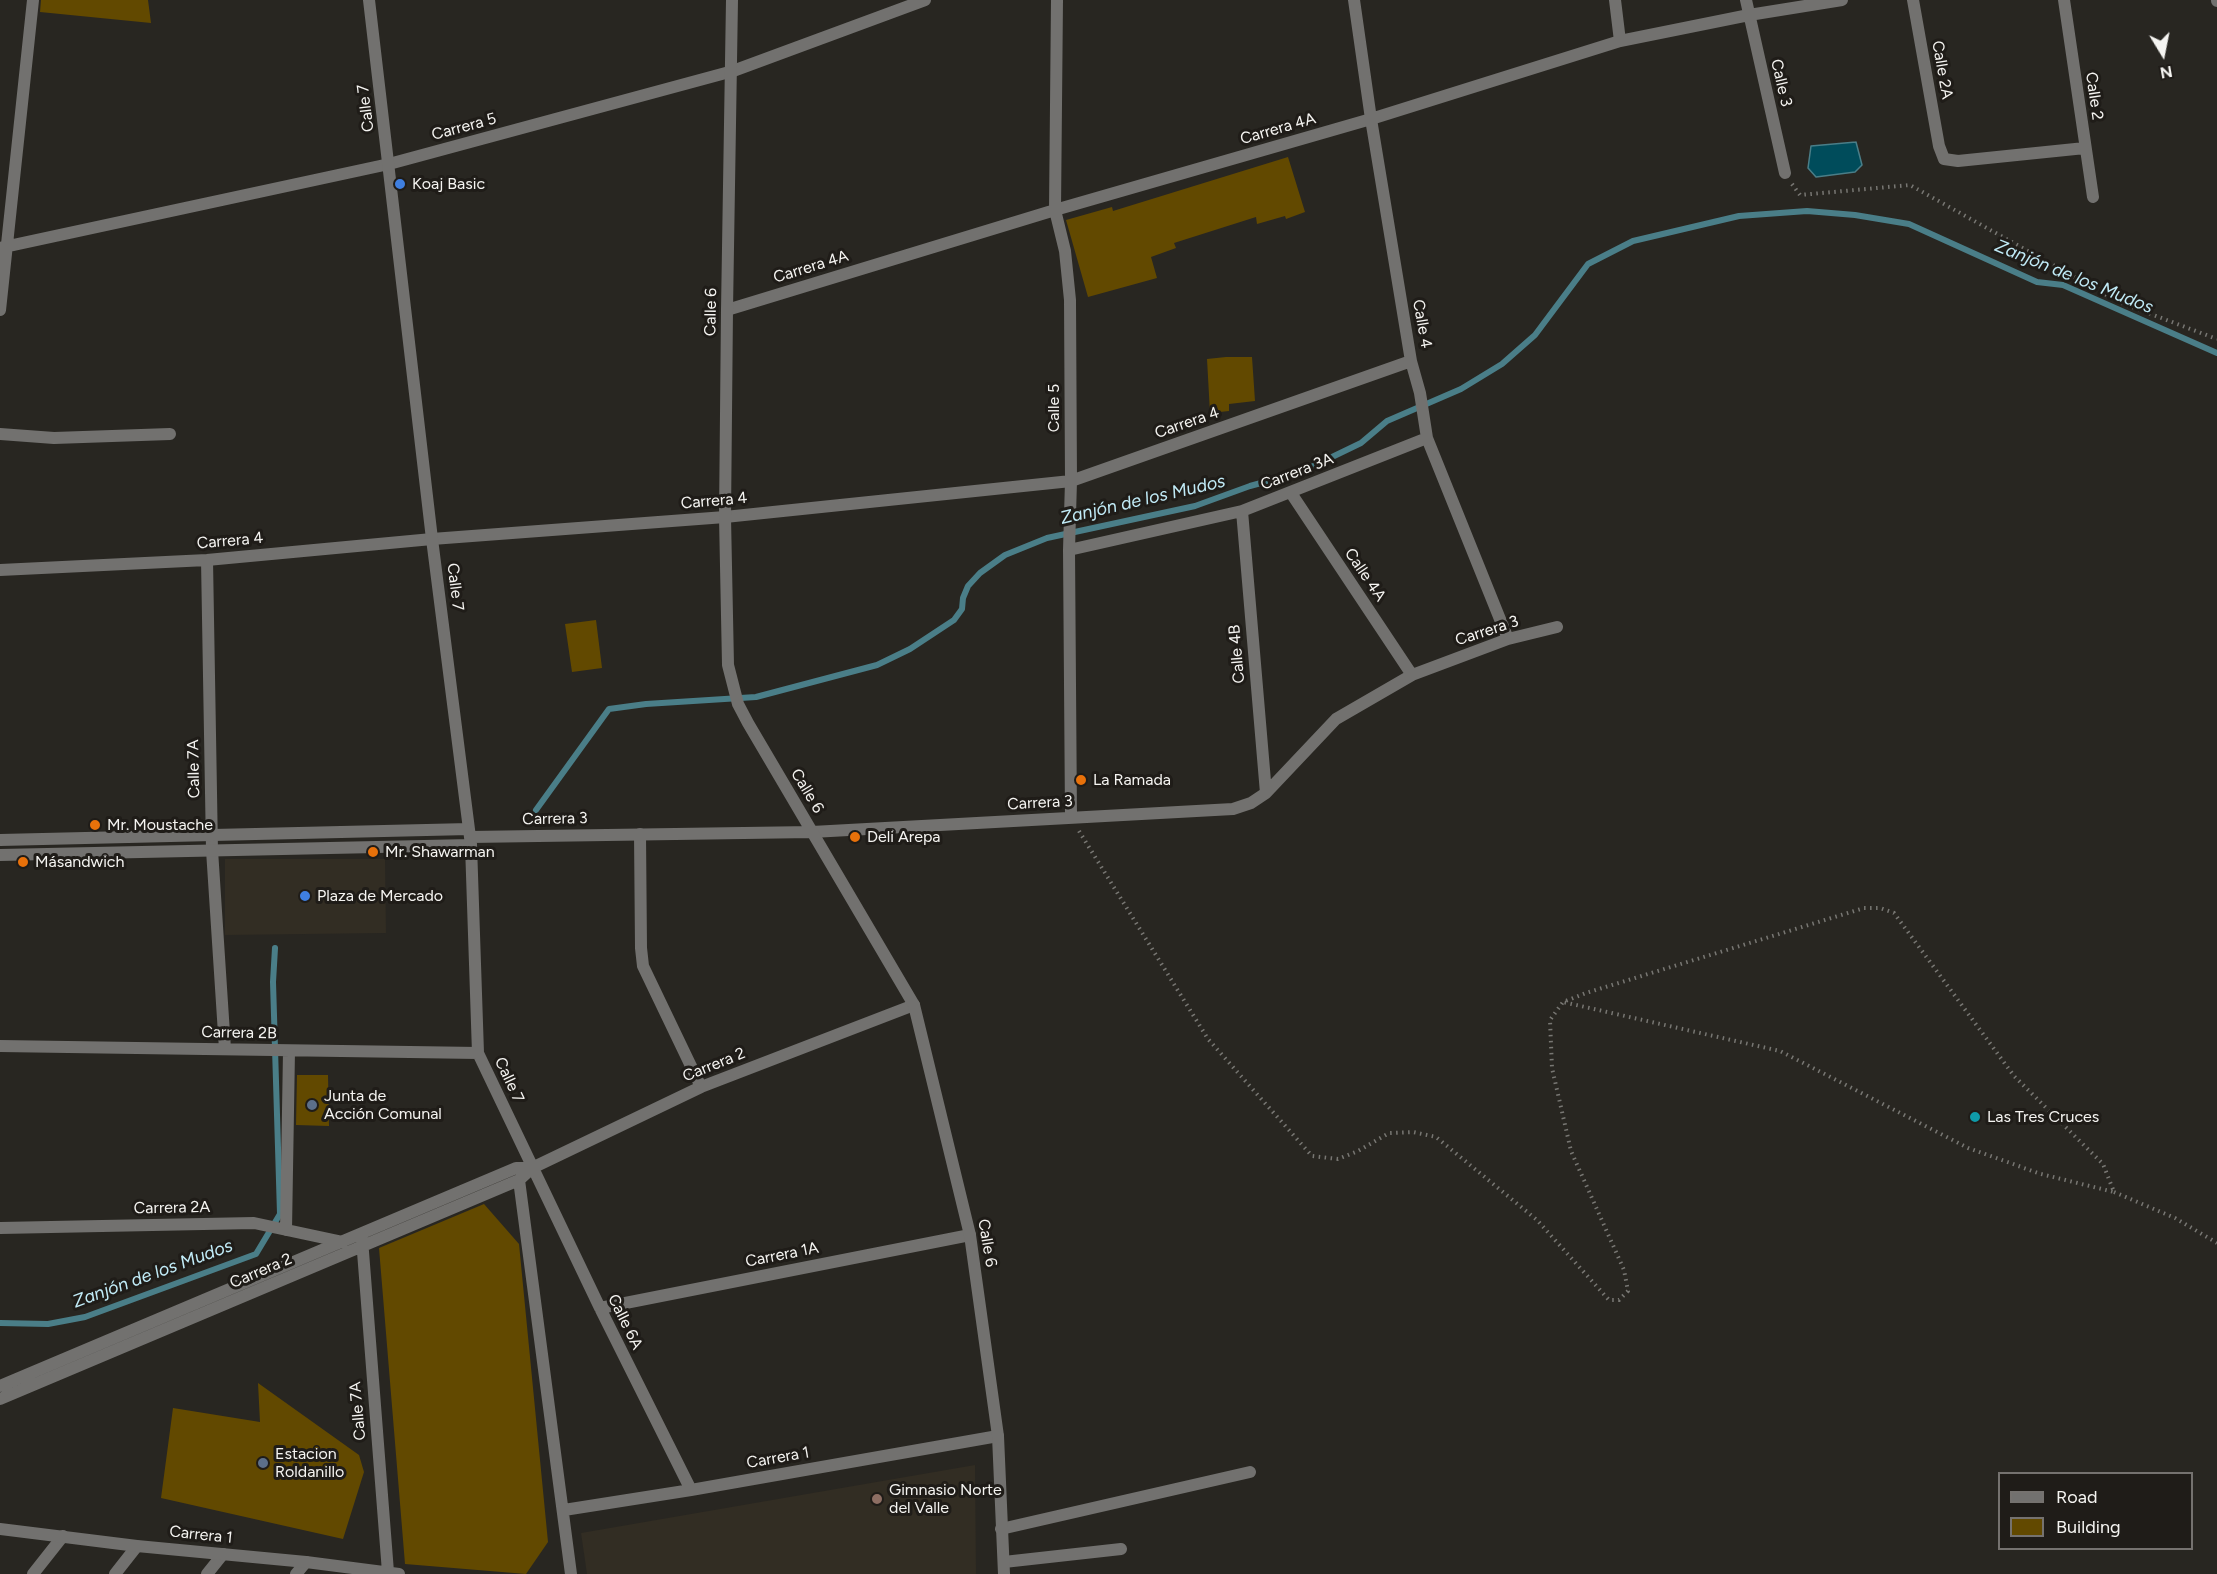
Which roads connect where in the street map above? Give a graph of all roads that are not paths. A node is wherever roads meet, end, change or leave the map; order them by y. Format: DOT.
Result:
graph roads {
  1 [pos="33,0"];
  2 [pos="369,0"];
  3 [pos="732,0"];
  4 [pos="925,0"];
  5 [pos="1058,0"];
  6 [pos="1354,0"];
  7 [pos="1615,0"];
  8 [pos="1746,0"];
  9 [pos="1842,0"];
  10 [pos="1913,0"];
  11 [pos="2064,0"];
  12 [pos="1749,15"];
  13 [pos="1620,41"];
  14 [pos="732,71"];
  15 [pos="1371,119"];
  16 [pos="2085,148"];
  17 [pos="389,164"];
  18 [pos="1785,173"];
  19 [pos="2093,198"];
  20 [pos="1055,210"];
  21 [pos="3,248"];
  22 [pos="0,310"];
  23 [pos="727,310"];
  24 [pos="1411,361"];
  25 [pos="0,434"];
  26 [pos="170,434"];
  27 [pos="1427,438"];
  28 [pos="1071,481"];
  29 [pos="1291,493"];
  30 [pos="1242,511"];
  31 [pos="725,517"];
  32 [pos="432,539"];
  33 [pos="1069,546"];
  34 [pos="207,560"];
  35 [pos="0,570"];
  36 [pos="1557,627"];
  37 [pos="1508,639"];
  38 [pos="1412,675"];
  39 [pos="1266,793"];
  40 [pos="1071,818"];
  41 [pos="812,832"];
  42 [pos="212,834"];
  43 [pos="640,834"];
  44 [pos="470,837"];
  45 [pos="0,840"];
  46 [pos="212,850"];
  47 [pos="0,855"];
  48 [pos="914,1005"];
  49 [pos="0,1046"];
  50 [pos="225,1049"];
  51 [pos="284,1051"];
  52 [pos="477,1053"];
  53 [pos="701,1087"];
  54 [pos="532,1168"];
  55 [pos="519,1180"];
  56 [pos="0,1228"];
  57 [pos="282,1229"];
  58 [pos="970,1234"];
  59 [pos="362,1240"];
  60 [pos="343,1242"];
  61 [pos="600,1308"];
  62 [pos="0,1386"];
  63 [pos="0,1399"];
  64 [pos="998,1436"];
  65 [pos="1250,1472"];
  66 [pos="691,1490"];
  67 [pos="564,1510"];
  68 [pos="0,1529"];
  69 [pos="1001,1529"];
  70 [pos="63,1536"];
  71 [pos="137,1546"];
  72 [pos="1121,1549"];
  73 [pos="223,1554"];
  74 [pos="306,1562"];
  75 [pos="1004,1568"];
  76 [pos="393,1573"];
  77 [pos="33,1574"];
  78 [pos="115,1574"];
  79 [pos="207,1574"];
  80 [pos="296,1574"];
  81 [pos="571,1574"];
  1 -- 21 [label="street"];
  2 -- 17 [label="street, Calle 7"];
  3 -- 14 [label="street, Calle 6"];
  4 -- 14 [label="street, Carrera 5"];
  5 -- 20 [label="street, Calle 5"];
  6 -- 15 [label="street, Calle 4"];
  7 -- 13 [label="street"];
  8 -- 12 [label="street, Calle 3"];
  9 -- 12 [label="street, Carrera 4A"];
  10 -- 16 [label="street, Calle 2A"];
  11 -- 16 [label="street, Calle 2"];
  12 -- 13 [label="street, Carrera 4A"];
  12 -- 18 [label="street, Calle 3"];
  13 -- 15 [label="street, Carrera 4A"];
  14 -- 17 [label="street, Carrera 5"];
  14 -- 23 [label="street, Calle 6"];
  15 -- 20 [label="street, Carrera 4A"];
  15 -- 24 [label="street, Calle 4"];
  16 -- 19 [label="street, Calle 2"];
  17 -- 21 [label="street, Carrera 5"];
  17 -- 32 [label="street, Calle 7"];
  20 -- 23 [label="street, Carrera 4A"];
  20 -- 28 [label="street, Calle 5"];
  21 -- 22 [label="street"];
  23 -- 31 [label="street, Calle 6"];
  24 -- 27 [label="street, Calle 4"];
  24 -- 28 [label="street, Carrera 4"];
  25 -- 26 [label="street"];
  27 -- 29 [label="street, Carrera 3A"];
  27 -- 37 [label="street, Calle 4"];
  28 -- 31 [label="street, Carrera 4"];
  28 -- 33 [label="street, Calle 5"];
  29 -- 30 [label="street, Carrera 3A"];
  29 -- 38 [label="street, Calle 4A"];
  30 -- 33 [label="street, Carrera 3A"];
  30 -- 39 [label="street, Calle 4B"];
  31 -- 32 [label="street, Carrera 4"];
  31 -- 41 [label="street, Calle 6"];
  32 -- 34 [label="street, Carrera 4"];
  32 -- 44 [label="street, Calle 7"];
  33 -- 40 [label="street, Calle 5"];
  34 -- 35 [label="street, Carrera 4"];
  34 -- 42 [label="street, Calle 7A"];
  36 -- 37 [label="street, Carrera 3"];
  37 -- 38 [label="street, Carrera 3"];
  38 -- 39 [label="street, Carrera 3"];
  39 -- 40 [label="street, Carrera 3"];
  40 -- 41 [label="street, Carrera 3"];
  41 -- 43 [label="street, Carrera 3"];
  41 -- 48 [label="street, Calle 6"];
  42 -- 44 [label="street, Carrera 3"];
  42 -- 45 [label="street, Carrera 3"];
  42 -- 46 [label="street, Calle 7A"];
  43 -- 44 [label="street, Carrera 3"];
  43 -- 53 [label="street"];
  44 -- 46 [label="street, Carrera 3"];
  44 -- 52 [label="street, Calle 7"];
  46 -- 47 [label="street, Carrera 3"];
  46 -- 50 [label="street, Calle 7A"];
  48 -- 53 [label="street, Carrera 2"];
  48 -- 58 [label="street, Calle 6"];
  49 -- 50 [label="street, Carrera 2B"];
  50 -- 51 [label="street, Carrera 2B"];
  51 -- 52 [label="street, Carrera 2B"];
  51 -- 57 [label="street"];
  52 -- 54 [label="street, Calle 7"];
  53 -- 54 [label="street, Carrera 2"];
  54 -- 55 [label="street, Carrera 2"];
  54 -- 59 [label="street, Carrera 2"];
  54 -- 61 [label="street, Calle 6A"];
  55 -- 59 [label="street, Carrera 2"];
  55 -- 67 [label="street"];
  56 -- 57 [label="street, Carrera 2A"];
  57 -- 60 [label="street, Carrera 2A"];
  58 -- 61 [label="street, Carrera 1A"];
  58 -- 64 [label="street, Calle 6"];
  59 -- 60 [label="street, Carrera 2"];
  59 -- 63 [label="street, Carrera 2"];
  59 -- 76 [label="street, Calle 7A"];
  60 -- 62 [label="street, Carrera 2"];
  61 -- 66 [label="street, Calle 6A"];
  64 -- 66 [label="street, Carrera 1"];
  64 -- 69 [label="street, Calle 6"];
  65 -- 69 [label="street"];
  66 -- 67 [label="street, Carrera 1"];
  67 -- 81 [label="street"];
  68 -- 70 [label="street, Carrera 1"];
  69 -- 75 [label="street, Calle 6"];
  70 -- 71 [label="street, Carrera 1"];
  70 -- 77 [label="street"];
  71 -- 73 [label="street, Carrera 1"];
  71 -- 78 [label="street"];
  72 -- 75 [label="street"];
  73 -- 74 [label="street, Carrera 1"];
  73 -- 79 [label="street"];
  74 -- 76 [label="street, Carrera 1"];
  74 -- 80 [label="street"];
}
